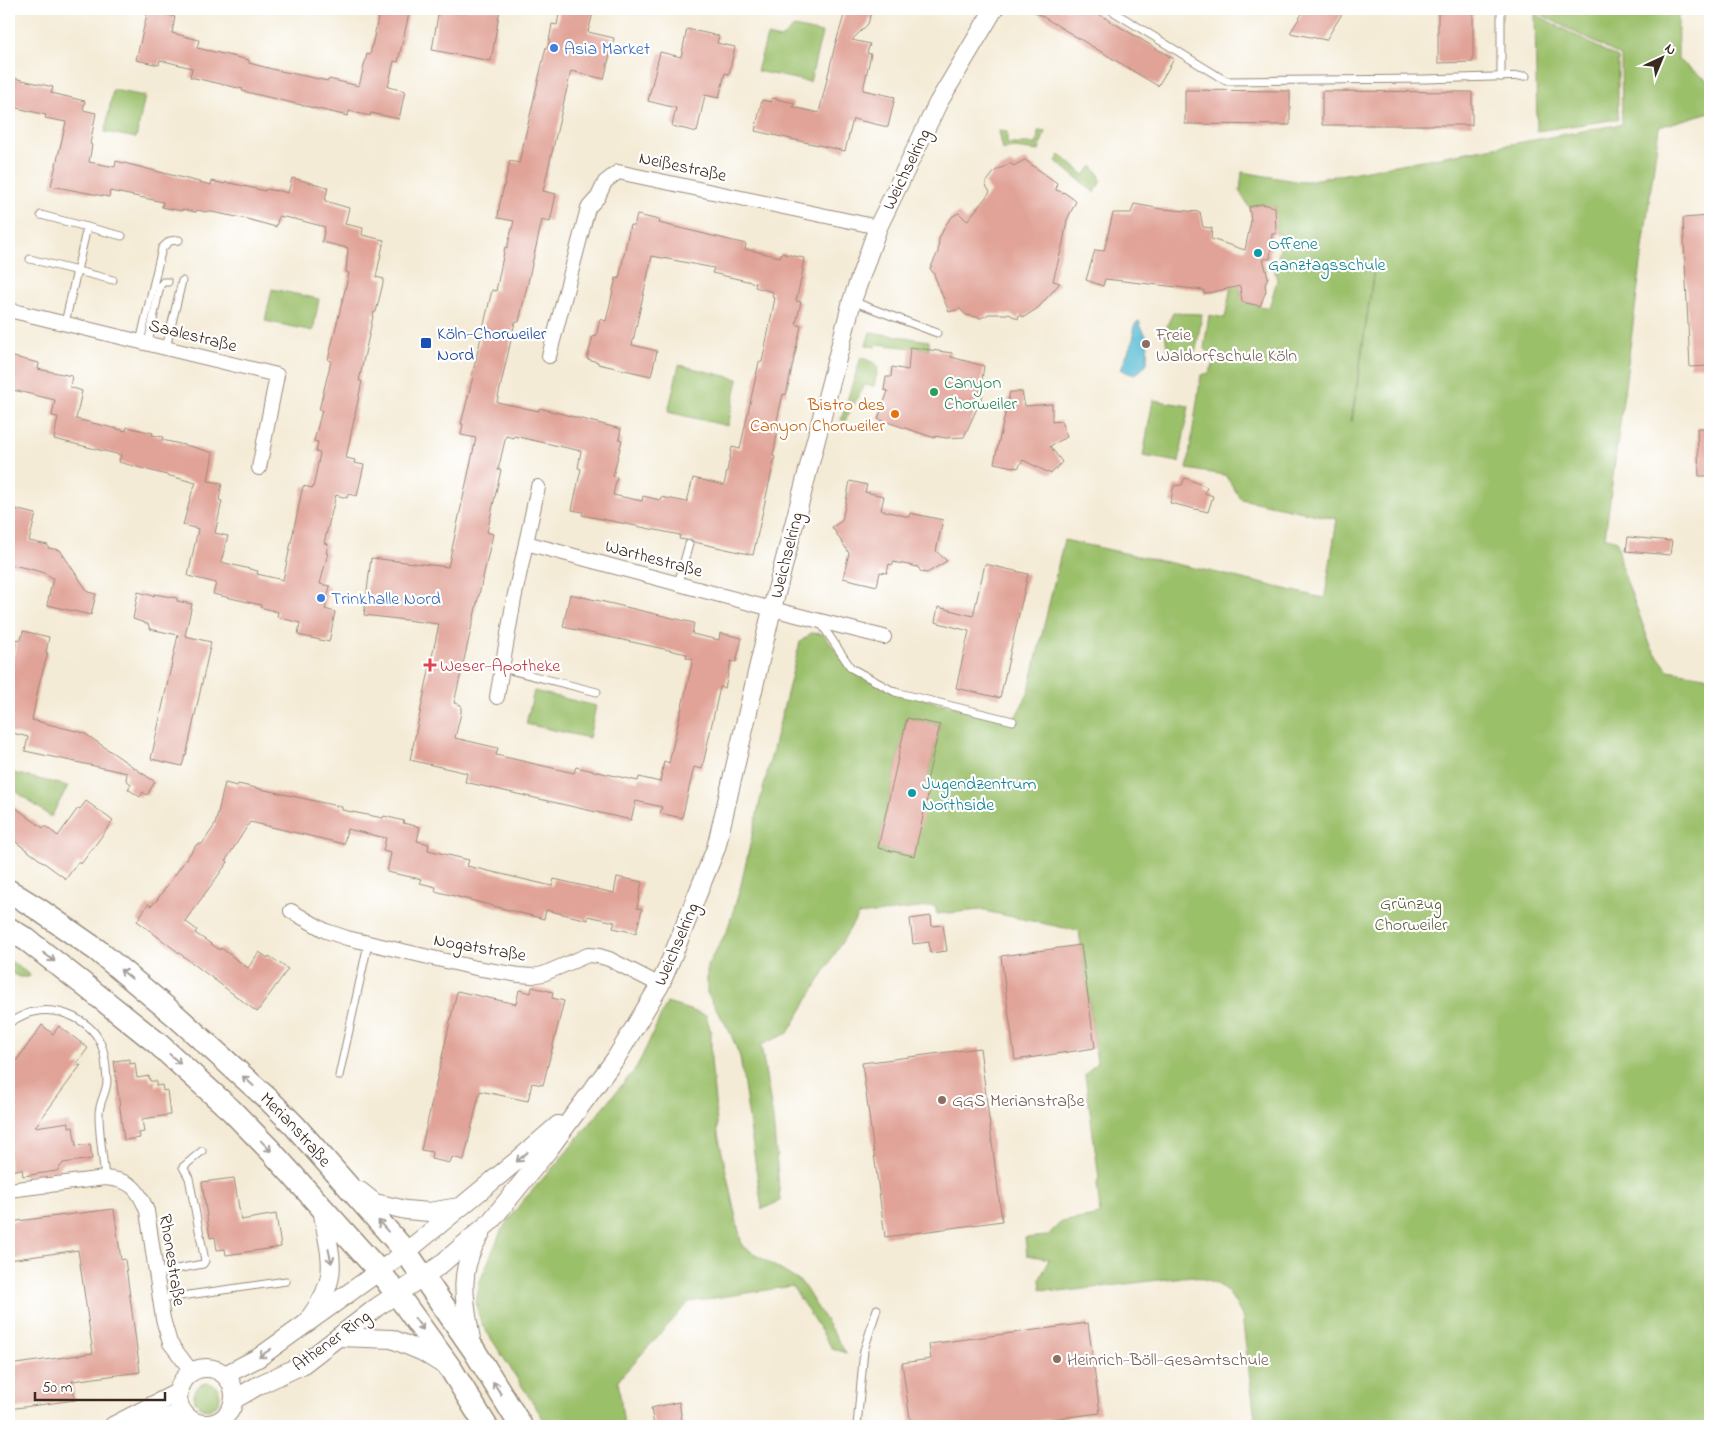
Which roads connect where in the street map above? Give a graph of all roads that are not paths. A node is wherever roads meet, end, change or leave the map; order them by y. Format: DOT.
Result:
graph roads {
  1 [pos="994,9"];
  2 [pos="1109,9"];
  3 [pos="1501,9"];
  4 [pos="1526,76"];
  5 [pos="1501,77"];
  6 [pos="41,215"];
  7 [pos="87,227"];
  8 [pos="878,228"];
  9 [pos="122,236"];
  10 [pos="179,240"];
  11 [pos="30,260"];
  12 [pos="77,271"];
  13 [pos="114,280"];
  14 [pos="182,281"];
  15 [pos="168,282"];
  16 [pos="852,301"];
  17 [pos="9,310"];
  18 [pos="65,324"];
  19 [pos="937,333"];
  20 [pos="144,342"];
  21 [pos="166,348"];
  22 [pos="549,356"];
  23 [pos="259,468"];
  24 [pos="538,487"];
  25 [pos="526,543"];
  26 [pos="689,544"];
  27 [pos="678,583"];
  28 [pos="772,609"];
  29 [pos="820,621"];
  30 [pos="884,637"];
  31 [pos="502,668"];
  32 [pos="597,692"];
  33 [pos="497,698"];
  34 [pos="1013,721"];
  35 [pos="9,891"];
  36 [pos="291,911"];
  37 [pos="9,929"];
  38 [pos="368,944"];
  39 [pos="660,985"];
  40 [pos="9,1023"];
  41 [pos="339,1076"];
  42 [pos="584,1102"];
  43 [pos="202,1151"];
  44 [pos="336,1173"];
  45 [pos="106,1178"];
  46 [pos="9,1190"];
  47 [pos="459,1207"];
  48 [pos="322,1208"];
  49 [pos="490,1222"];
  50 [pos="406,1252"];
  51 [pos="379,1271"];
  52 [pos="156,1273"];
  53 [pos="424,1277"];
  54 [pos="286,1281"];
  55 [pos="397,1294"];
  56 [pos="160,1300"];
  57 [pos="877,1309"];
  58 [pos="302,1327"];
  59 [pos="339,1337"];
  60 [pos="474,1350"];
  61 [pos="451,1369"];
  62 [pos="192,1372"];
  63 [pos="225,1375"];
  64 [pos="179,1392"];
  65 [pos="235,1399"];
  66 [pos="183,1412"];
  67 [pos="219,1424"];
  68 [pos="113,1426"];
  69 [pos="145,1426"];
  70 [pos="486,1426"];
  71 [pos="521,1426"];
  72 [pos="857,1426"];
  1 -- 8 [label="street, Weichselring"];
  2 -- 5 [label="lane"];
  3 -- 5 [label="lane"];
  4 -- 5 [label="lane"];
  6 -- 7 [label="lane"];
  7 -- 9 [label="lane"];
  7 -- 12 [label="lane"];
  8 -- 16 [label="street, Weichselring"];
  8 -- 22 [label="street, Neißestraße"];
  10 -- 20 [label="lane"];
  11 -- 12 [label="lane"];
  12 -- 13 [label="lane"];
  12 -- 18 [label="lane"];
  14 -- 21 [label="lane"];
  15 -- 20 [label="lane"];
  16 -- 19 [label="lane"];
  16 -- 28 [label="street, Weichselring"];
  17 -- 18 [label="street, Saalestraße"];
  18 -- 20 [label="street, Saalestraße"];
  20 -- 21 [label="street, Saalestraße"];
  21 -- 23 [label="street, Saalestraße"];
  24 -- 25 [label="street"];
  25 -- 27 [label="street, Warthestraße"];
  25 -- 31 [label="street"];
  26 -- 27 [label="lane"];
  27 -- 28 [label="street, Warthestraße"];
  28 -- 29 [label="street, Warthestraße"];
  28 -- 39 [label="street, Weichselring"];
  29 -- 30 [label="street, Warthestraße"];
  29 -- 34 [label="lane"];
  31 -- 32 [label="lane"];
  31 -- 33 [label="street"];
  44 -- 35 [label="main road, Merianstraße, one-way"];
  36 -- 38 [label="street, Nogatstraße"];
  37 -- 48 [label="main road, Merianstraße, one-way"];
  38 -- 39 [label="street, Nogatstraße"];
  38 -- 41 [label="lane"];
  39 -- 42 [label="street, Weichselring"];
  40 -- 45 [label="lane"];
  42 -- 47 [label="street, Weichselring, one-way"];
  42 -- 49 [label="street, Weichselring"];
  43 -- 52 [label="lane"];
  44 -- 47 [label="street"];
  50 -- 44 [label="main road, Merianstraße, one-way"];
  45 -- 46 [label="street, Rhonestraße"];
  45 -- 52 [label="street, Rhonestraße"];
  47 -- 50 [label="street, Weichselring"];
  48 -- 51 [label="main road, Merianstraße"];
  48 -- 58 [label="street, one-way"];
  49 -- 53 [label="street, Weichselring"];
  49 -- 60 [label="street"];
  50 -- 51 [label="street, Weichselring"];
  50 -- 53 [label="main road, Merianstraße"];
  51 -- 55 [label="main road, Merianstraße"];
  51 -- 58 [label="street, Athener Ring"];
  52 -- 56 [label="street, Rhonestraße"];
  53 -- 55 [label="street, Athener Ring"];
  53 -- 60 [label="main road, Merianstraße"];
  54 -- 56 [label="lane"];
  55 -- 59 [label="street, Athener Ring"];
  55 -- 61 [label="main road, Merianstraße, one-way"];
  56 -- 62 [label="street, Rhonestraße"];
  57 -- 72 [label="lane"];
  58 -- 63 [label="street, Athener Ring, one-way"];
  59 -- 61 [label="street"];
  59 -- 65 [label="street, Athener Ring"];
  71 -- 60 [label="main road, Merianstraße, one-way"];
  61 -- 70 [label="main road, Merianstraße"];
  62 -- 63 [label="street"];
  62 -- 64 [label="street"];
  63 -- 65 [label="street"];
  64 -- 66 [label="street"];
  64 -- 68 [label="street"];
  65 -- 67 [label="street"];
  66 -- 67 [label="street"];
  66 -- 69 [label="street"];
}
